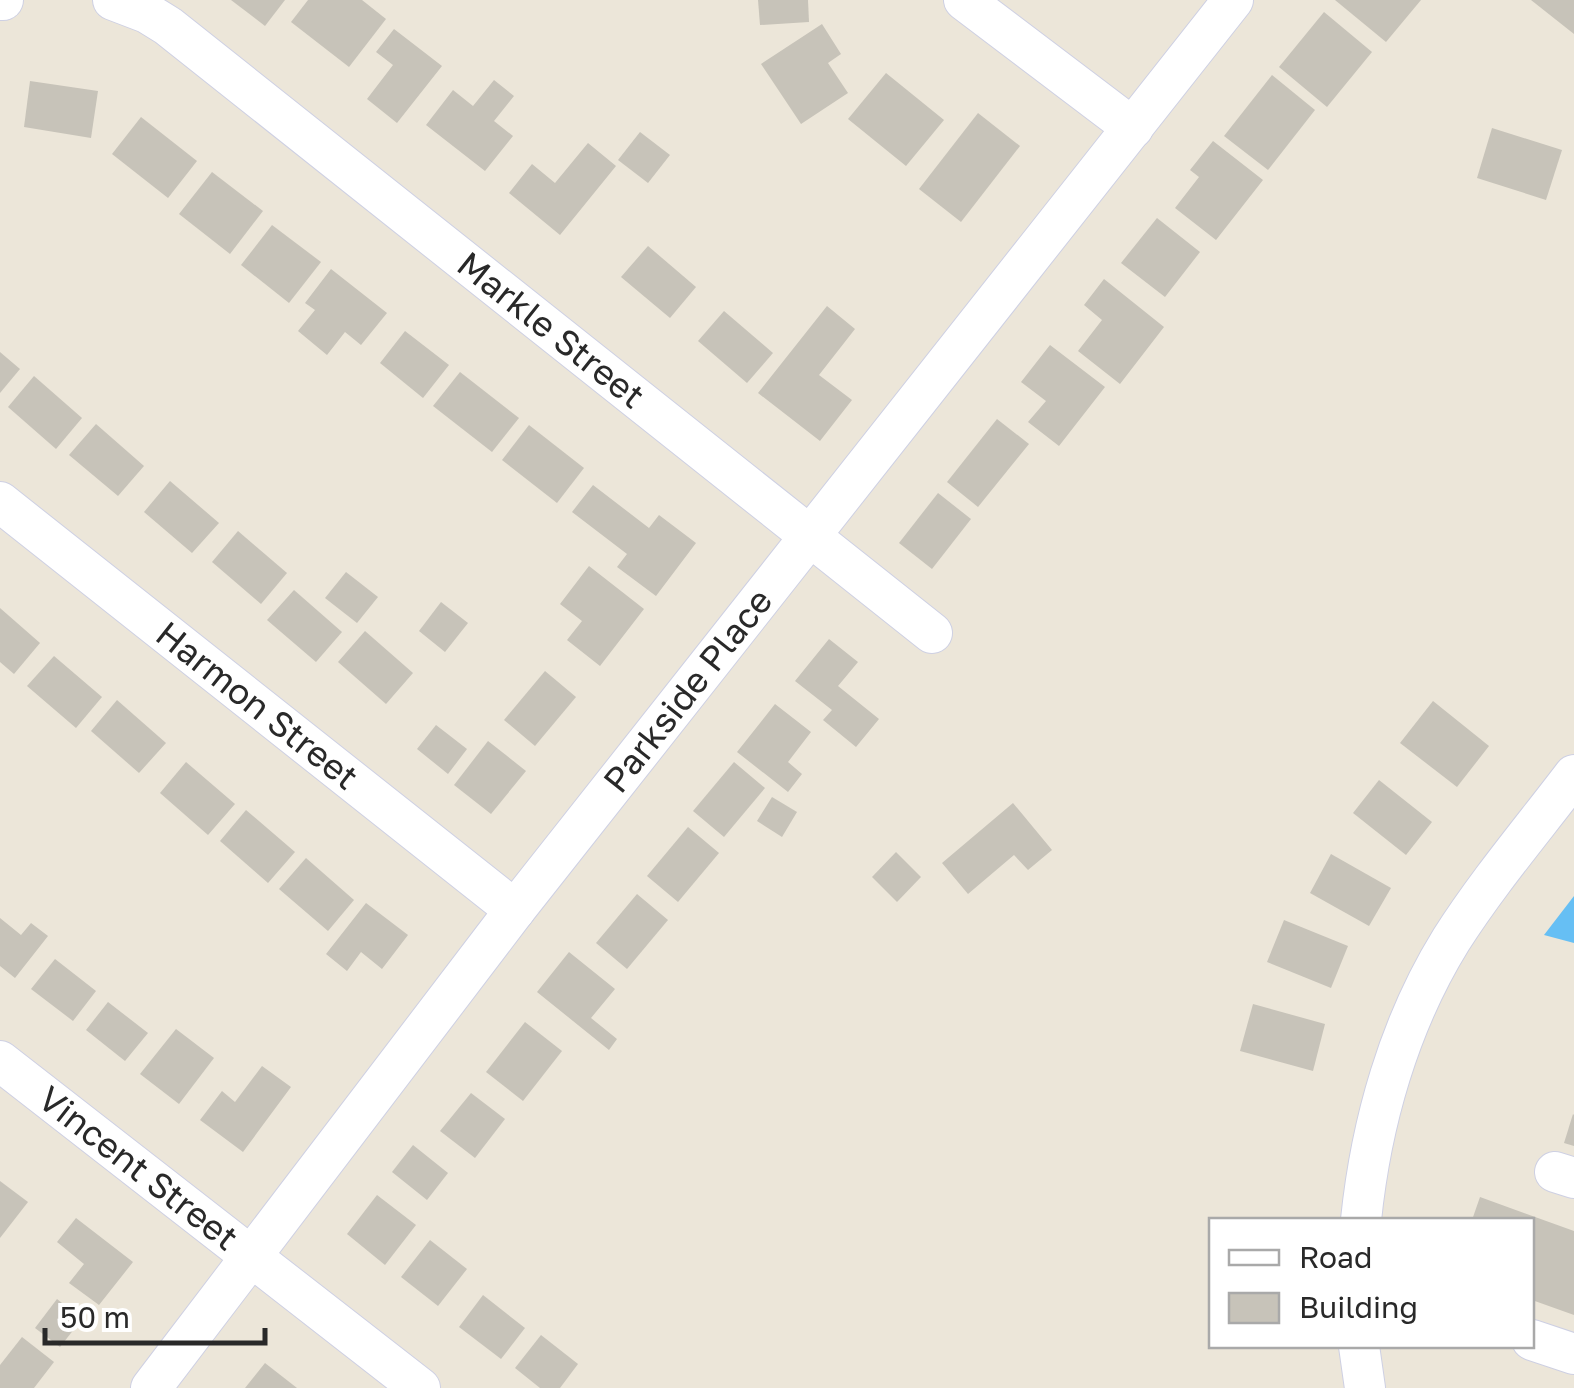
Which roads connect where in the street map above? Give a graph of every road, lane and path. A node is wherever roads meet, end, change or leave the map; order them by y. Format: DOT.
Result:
graph roads {
  1 [pos="113,0"];
  2 [pos="964,0"];
  3 [pos="1233,0"];
  4 [pos="1132,128"];
  5 [pos="0,502"];
  6 [pos="812,537"];
  7 [pos="932,634"];
  8 [pos="1574,775"];
  9 [pos="515,910"];
  10 [pos="0,1061"];
  11 [pos="1360,1218"];
  12 [pos="250,1259"];
  13 [pos="1534,1341"];
  14 [pos="1360,1348"];
  15 [pos="1574,1354"];
  16 [pos="150,1388"];
  17 [pos="420,1388"];
  18 [pos="1365,1388"];
  1 -- 6 [label="street, Markle Street"];
  2 -- 4 [label="street"];
  3 -- 4 [label="street, Parkside Place"];
  4 -- 6 [label="street, Parkside Place"];
  5 -- 9 [label="street, Harmon Street"];
  6 -- 7 [label="street, Markle Street"];
  6 -- 9 [label="street, Parkside Place"];
  8 -- 11 [label="street"];
  9 -- 12 [label="street, Parkside Place"];
  10 -- 12 [label="street, Vincent Street"];
  12 -- 16 [label="street, Parkside Place"];
  12 -- 17 [label="street, Vincent Street"];
  13 -- 15 [label="street"];
  14 -- 18 [label="street"];
}
